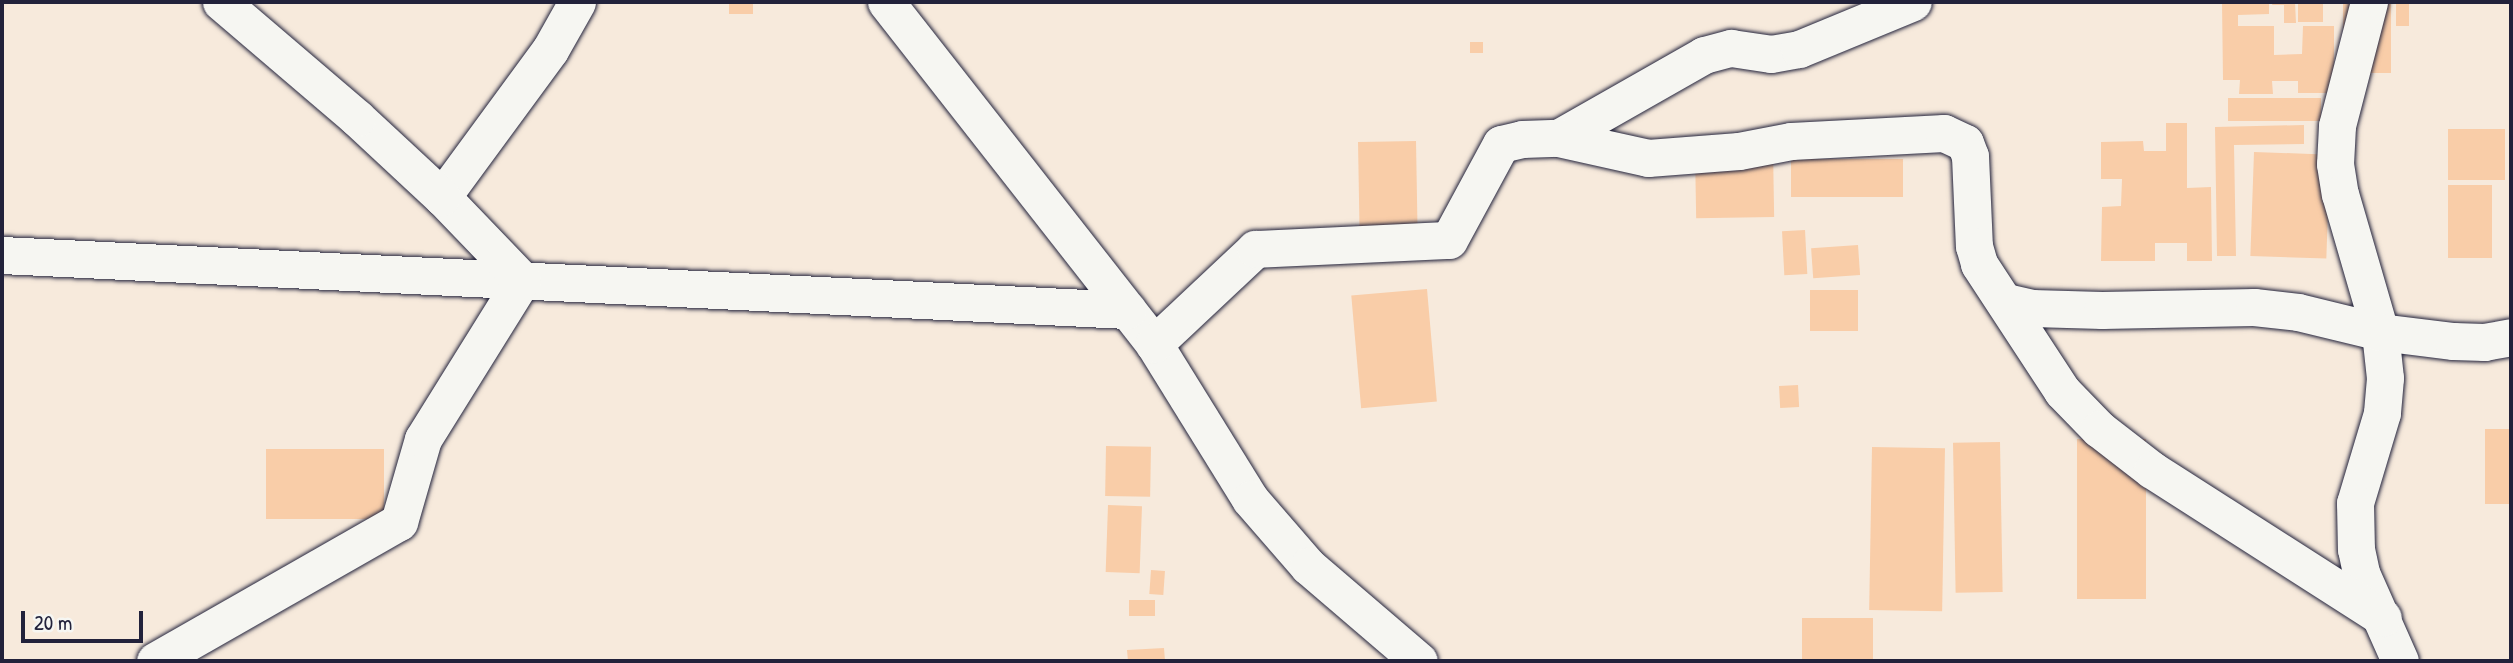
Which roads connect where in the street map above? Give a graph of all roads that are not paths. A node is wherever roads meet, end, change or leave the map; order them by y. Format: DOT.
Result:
graph roads {
  1 [pos="220,2"];
  2 [pos="577,2"];
  3 [pos="886,2"];
  4 [pos="1913,2"];
  5 [pos="2369,2"];
  6 [pos="1558,138"];
  7 [pos="442,197"];
  8 [pos="2,255"];
  9 [pos="522,280"];
  10 [pos="2006,302"];
  11 [pos="1128,310"];
  12 [pos="2380,332"];
  13 [pos="2511,337"];
  14 [pos="1154,344"];
  15 [pos="2383,618"];
  16 [pos="155,661"];
  17 [pos="1419,661"];
  18 [pos="2400,661"];
  1 -- 7 [label="street"];
  2 -- 7 [label="street"];
  3 -- 11 [label="street"];
  4 -- 6 [label="street"];
  5 -- 12 [label="street"];
  6 -- 10 [label="street"];
  6 -- 14 [label="street"];
  7 -- 9 [label="street"];
  8 -- 9 [label="street"];
  9 -- 11 [label="street"];
  9 -- 16 [label="street"];
  10 -- 12 [label="street"];
  10 -- 15 [label="street"];
  11 -- 14 [label="street"];
  12 -- 13 [label="street"];
  12 -- 15 [label="street"];
  14 -- 17 [label="street"];
  15 -- 18 [label="street"];
}
